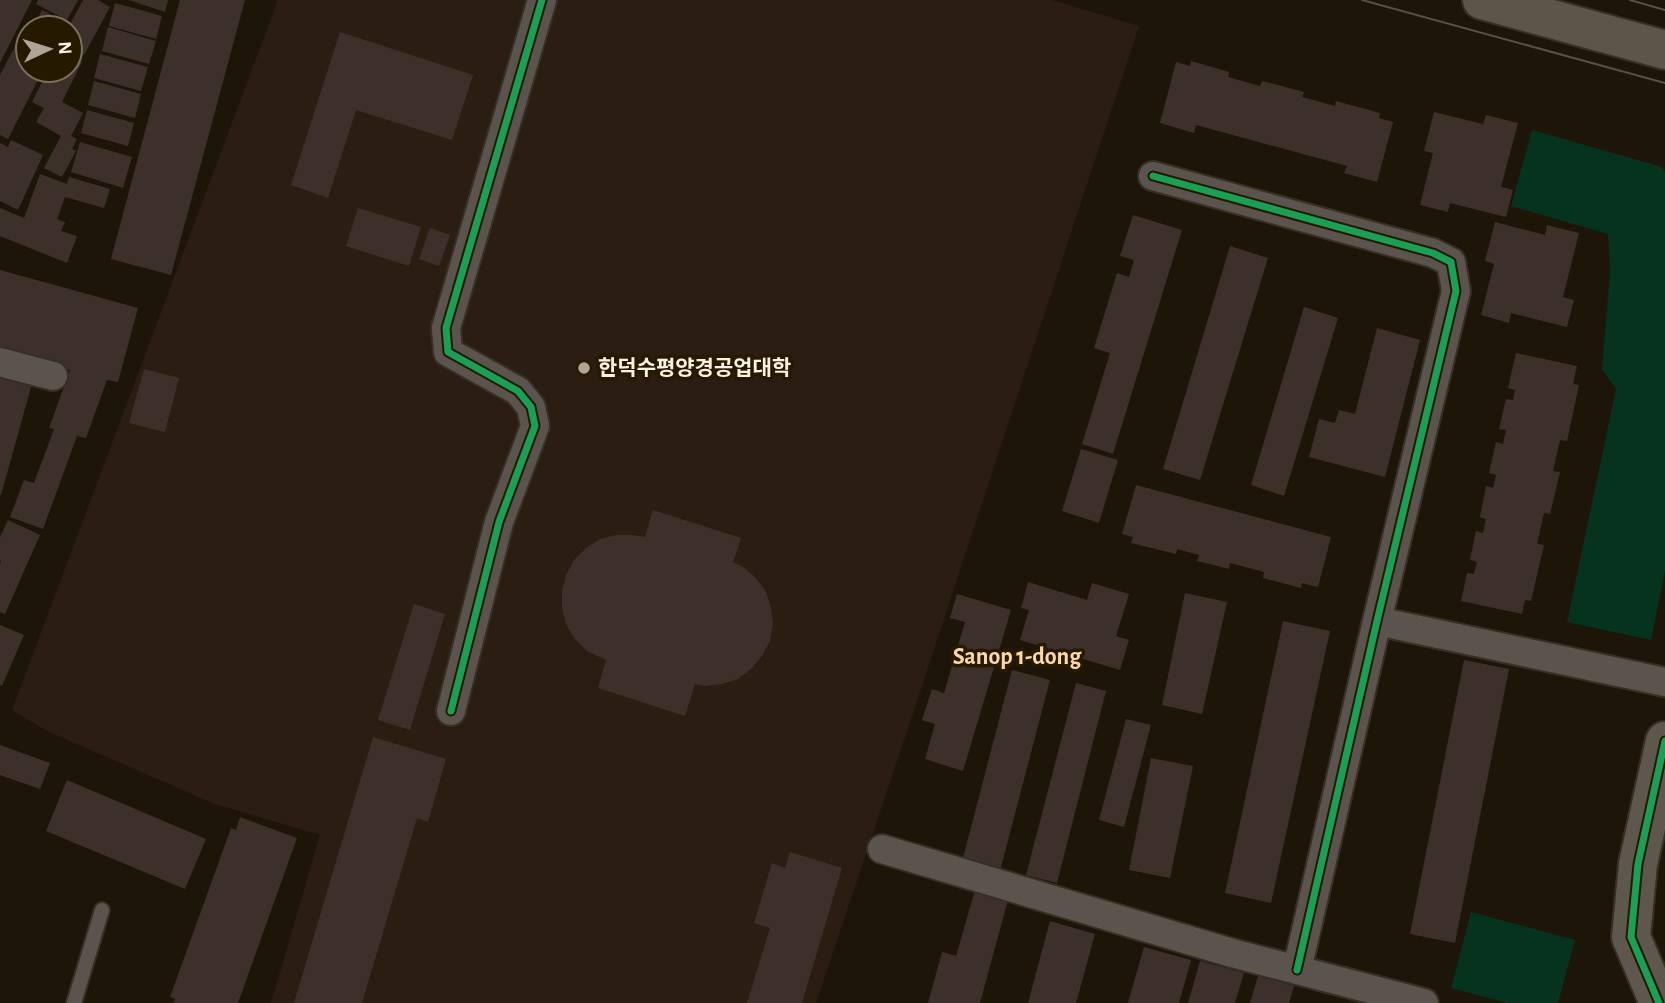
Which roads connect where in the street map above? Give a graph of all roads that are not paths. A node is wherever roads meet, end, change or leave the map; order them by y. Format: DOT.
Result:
graph roads {
  1 [pos="542,0"];
  2 [pos="1482,0"];
  3 [pos="1665,50"];
  4 [pos="1153,176"];
  5 [pos="0,362"];
  6 [pos="53,376"];
  7 [pos="1377,621"];
  8 [pos="1665,682"];
  9 [pos="451,711"];
  10 [pos="1665,741"];
  11 [pos="882,849"];
  12 [pos="102,910"];
  13 [pos="1297,970"];
  14 [pos="74,1003"];
  15 [pos="1424,1003"];
  16 [pos="1659,1003"];
  1 -- 9 [label="street"];
  2 -- 3 [label="main road"];
  4 -- 7 [label="street"];
  5 -- 6 [label="street"];
  7 -- 8 [label="street"];
  7 -- 13 [label="street"];
  10 -- 16 [label="street"];
  11 -- 13 [label="street"];
  12 -- 14 [label="lane"];
  13 -- 15 [label="street"];
}
